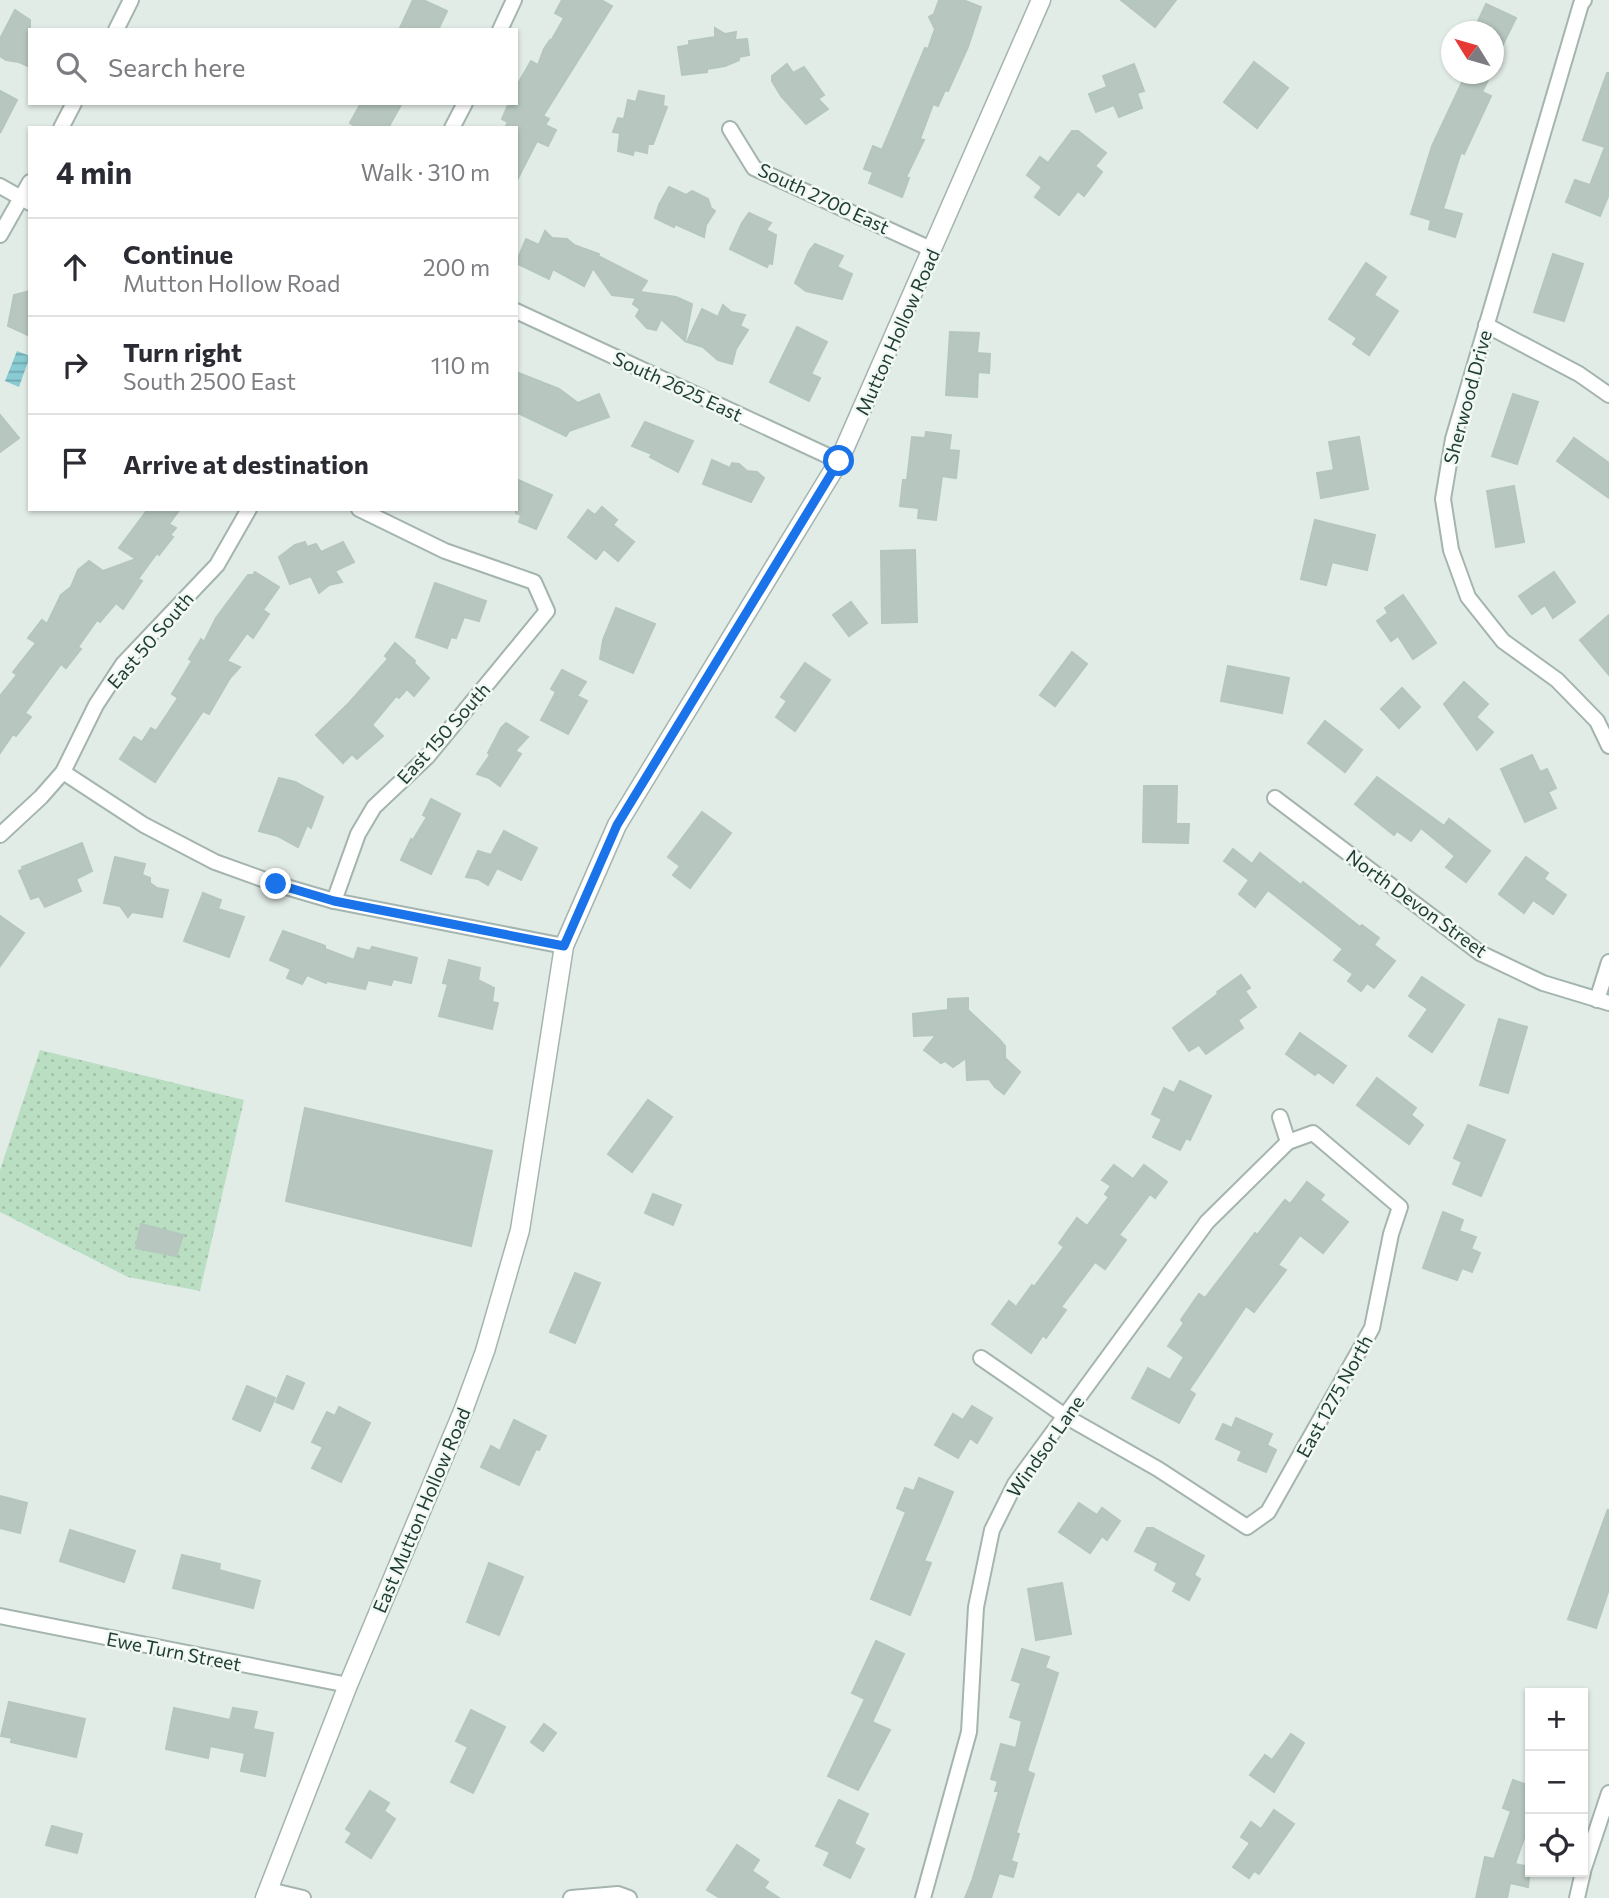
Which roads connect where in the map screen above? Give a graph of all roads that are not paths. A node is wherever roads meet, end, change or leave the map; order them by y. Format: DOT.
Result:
graph roads {
  1 [pos="131,0"];
  2 [pos="514,0"];
  3 [pos="1041,0"];
  4 [pos="1584,0"];
  5 [pos="117,28"];
  6 [pos="501,28"];
  7 [pos="73,105"];
  8 [pos="464,105"];
  9 [pos="62,126"];
  10 [pos="453,126"];
  11 [pos="730,129"];
  12 [pos="0,186"];
  13 [pos="25,201"];
  14 [pos="0,234"];
  15 [pos="933,250"];
  16 [pos="518,312"];
  17 [pos="1486,325"];
  18 [pos="1609,395"];
  19 [pos="839,461"];
  20 [pos="248,511"];
  21 [pos="363,511"];
  22 [pos="1609,746"];
  23 [pos="63,772"];
  24 [pos="1275,798"];
  25 [pos="0,835"];
  26 [pos="334,901"];
  27 [pos="564,946"];
  28 [pos="1609,962"];
  29 [pos="1603,1002"];
  30 [pos="538,1111"];
  31 [pos="1280,1117"];
  32 [pos="1288,1142"];
  33 [pos="981,1358"];
  34 [pos="1065,1416"];
  35 [pos="0,1616"];
  36 [pos="348,1685"];
  37 [pos="1609,1793"];
  38 [pos="1588,1857"];
  39 [pos="1582,1877"];
  40 [pos="267,1894"];
  41 [pos="303,1898"];
  42 [pos="571,1898"];
  43 [pos="629,1898"];
  44 [pos="923,1898"];
  45 [pos="1577,1898"];
  1 -- 5 [label="street"];
  2 -- 6 [label="street"];
  3 -- 15 [label="street, Mutton Hollow Road"];
  4 -- 17 [label="street, Sherwood Drive"];
  7 -- 9 [label="street"];
  8 -- 10 [label="street"];
  11 -- 15 [label="street, South 2700 East"];
  12 -- 13 [label="street"];
  13 -- 14 [label="street"];
  15 -- 19 [label="street, Mutton Hollow Road"];
  16 -- 19 [label="street, South 2625 East"];
  17 -- 18 [label="street"];
  17 -- 22 [label="street, Sherwood Drive"];
  19 -- 27 [label="street, Mutton Hollow Road"];
  20 -- 23 [label="street, East 50 South"];
  21 -- 26 [label="street, East 150 South"];
  23 -- 25 [label="street, East 50 South"];
  23 -- 26 [label="street"];
  24 -- 29 [label="street, North Devon Street"];
  26 -- 27 [label="street"];
  27 -- 30 [label="street, Mutton Hollow Road"];
  28 -- 29 [label="street"];
  30 -- 36 [label="street, East Mutton Hollow Road"];
  31 -- 32 [label="street"];
  32 -- 34 [label="street, Windsor Lane"];
  32 -- 34 [label="street, East 1275 North"];
  33 -- 34 [label="street"];
  34 -- 44 [label="street, Windsor Lane"];
  35 -- 36 [label="street, Ewe Turn Street"];
  36 -- 40 [label="street, East Mutton Hollow Road"];
  37 -- 38 [label="street"];
  39 -- 45 [label="street"];
  40 -- 41 [label="street"];
  42 -- 43 [label="street"];
}
